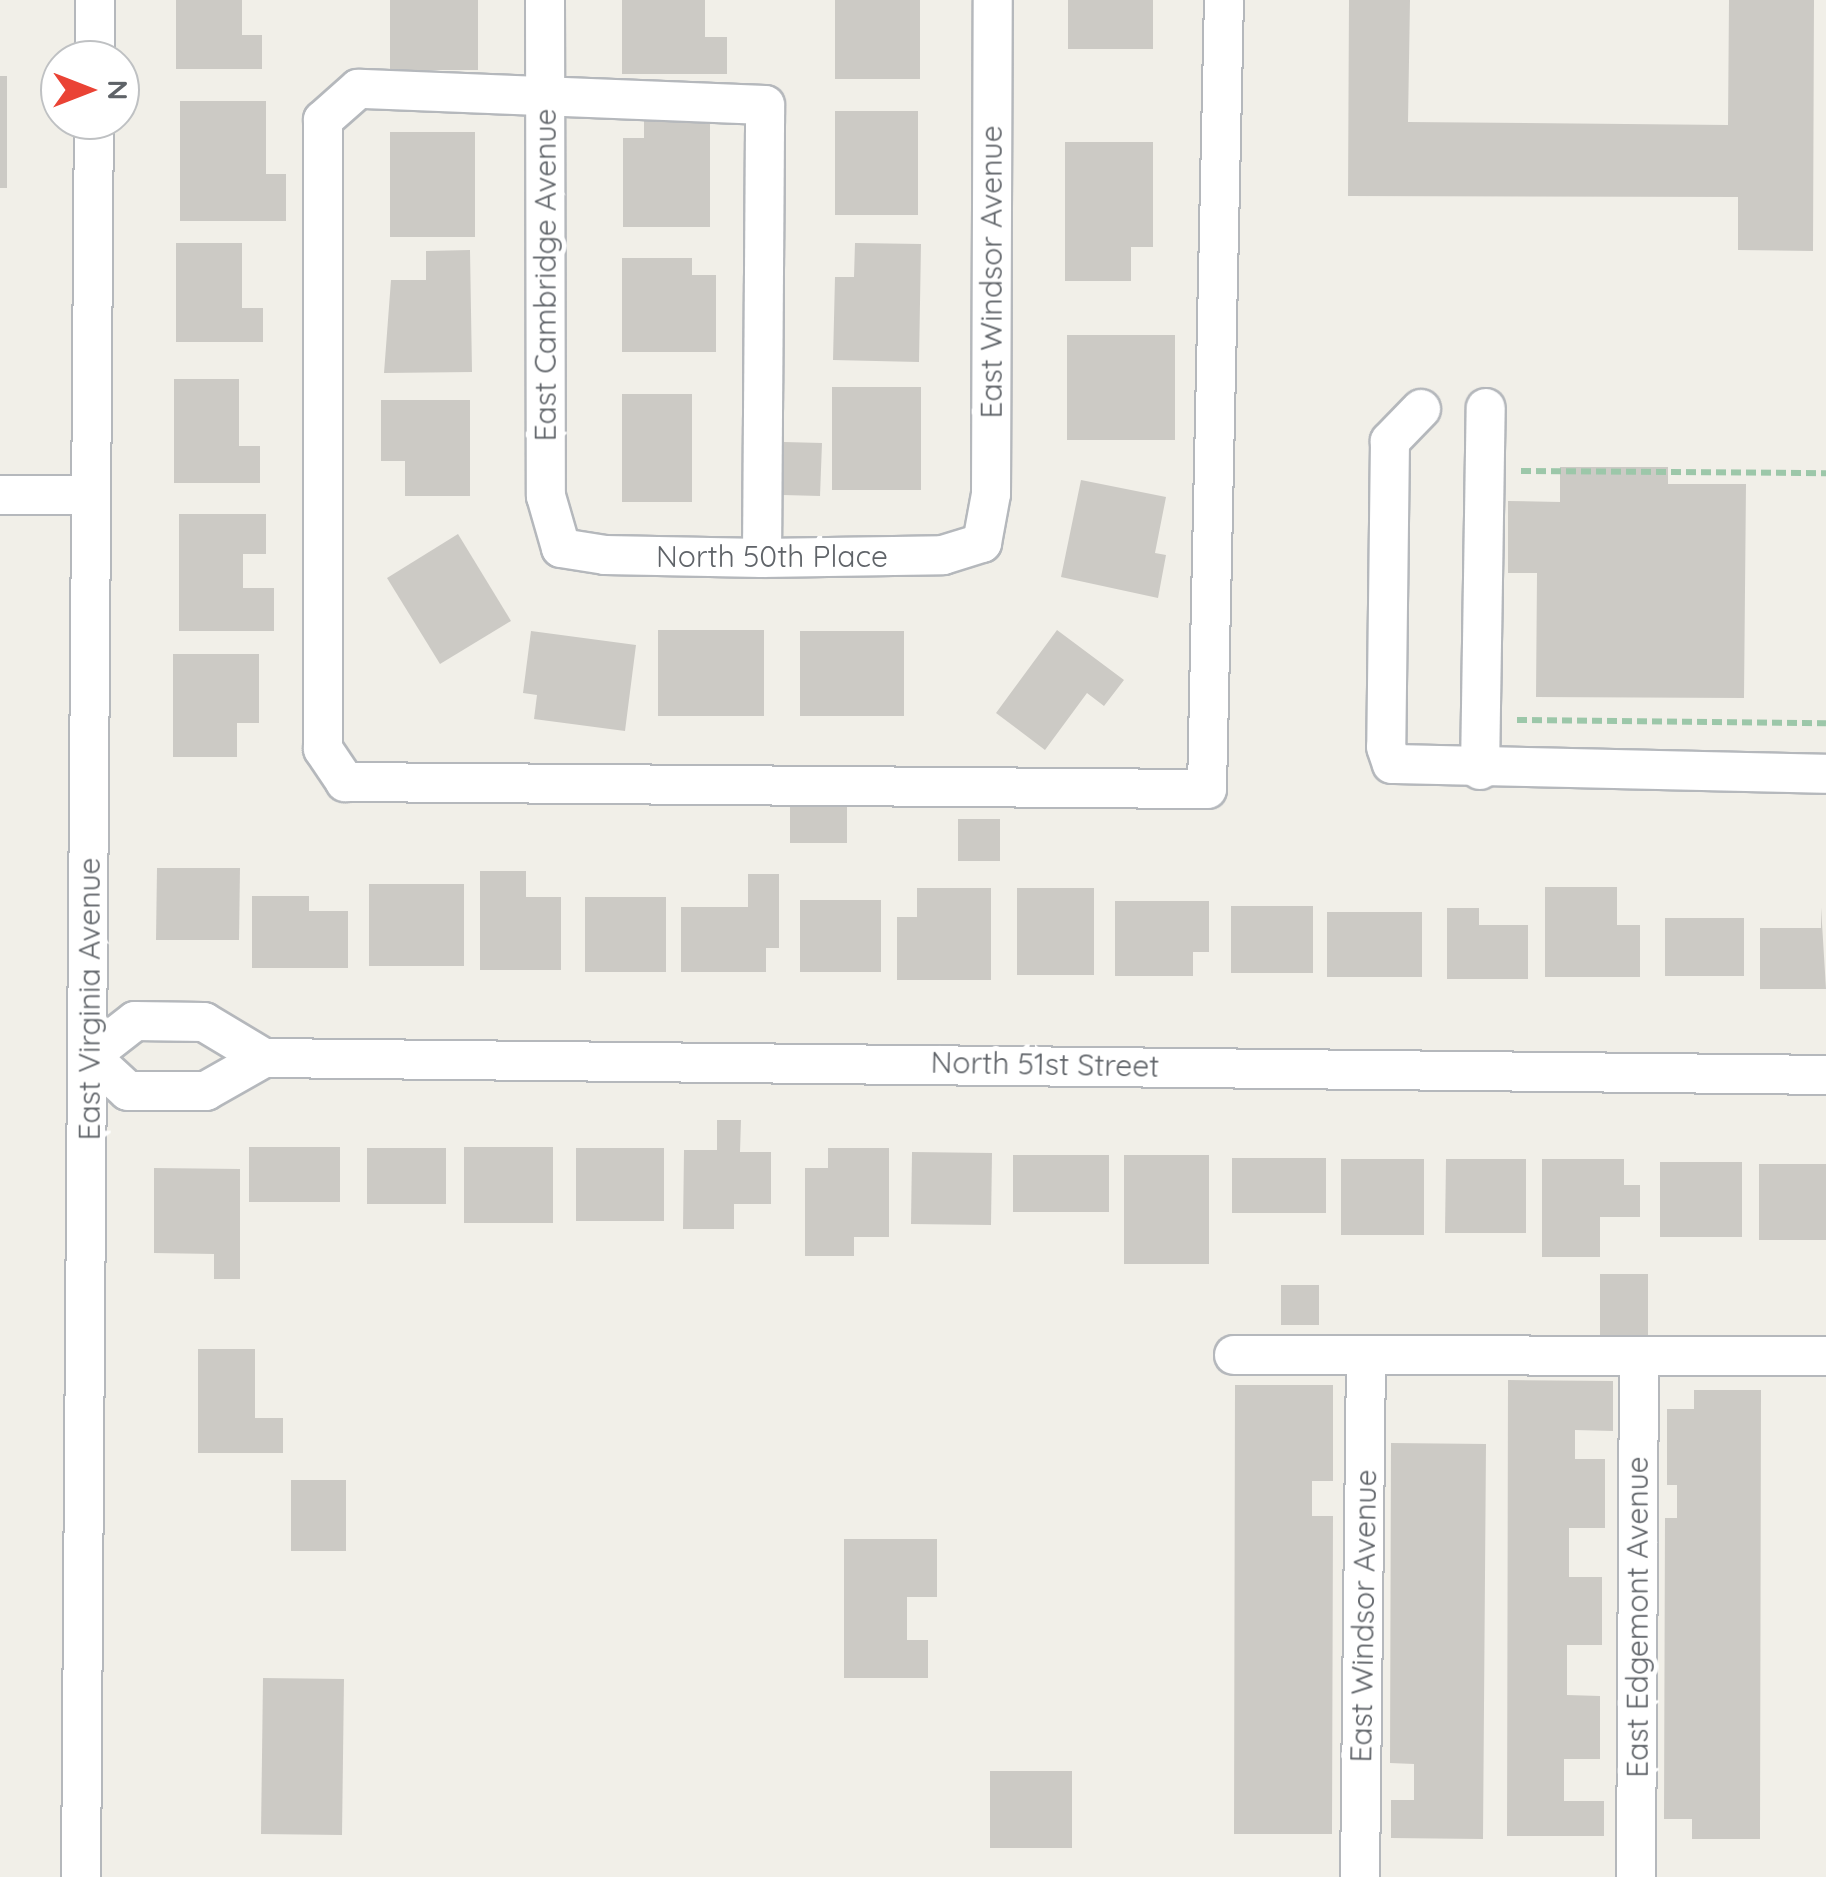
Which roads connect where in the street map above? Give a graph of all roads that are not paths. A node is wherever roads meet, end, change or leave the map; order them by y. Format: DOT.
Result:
graph roads {
  1 [pos="95,0"];
  2 [pos="545,0"];
  3 [pos="993,0"];
  4 [pos="1224,0"];
  5 [pos="95,40"];
  6 [pos="544,97"];
  7 [pos="94,140"];
  8 [pos="1421,408"];
  9 [pos="1486,408"];
  10 [pos="0,495"];
  11 [pos="90,496"];
  12 [pos="982,543"];
  13 [pos="562,548"];
  14 [pos="762,558"];
  15 [pos="1480,770"];
  16 [pos="1826,774"];
  17 [pos="90,1056"];
  18 [pos="264,1058"];
  19 [pos="1826,1074"];
  20 [pos="1234,1355"];
  21 [pos="1366,1355"];
  22 [pos="1826,1356"];
  23 [pos="1639,1357"];
  24 [pos="81,1877"];
  25 [pos="1360,1877"];
  26 [pos="1636,1877"];
  1 -- 5 [label="street"];
  2 -- 6 [label="street, East Cambridge Avenue"];
  3 -- 12 [label="street, East Windsor Avenue"];
  4 -- 6 [label="street"];
  6 -- 13 [label="street, East Cambridge Avenue"];
  6 -- 14 [label="street"];
  7 -- 11 [label="street, East Virginia Avenue"];
  8 -- 15 [label="street"];
  9 -- 15 [label="street"];
  10 -- 11 [label="street"];
  11 -- 17 [label="street, East Virginia Avenue"];
  12 -- 14 [label="street, North 50th Place"];
  13 -- 14 [label="street, North 50th Place"];
  15 -- 16 [label="street"];
  17 -- 18 [label="street"];
  17 -- 18 [label="street"];
  17 -- 24 [label="street, East Virginia Avenue"];
  18 -- 19 [label="street, North 51st Street"];
  20 -- 21 [label="street"];
  21 -- 23 [label="street"];
  21 -- 25 [label="street, East Windsor Avenue"];
  22 -- 23 [label="street"];
  23 -- 26 [label="street, East Edgemont Avenue"];
}
